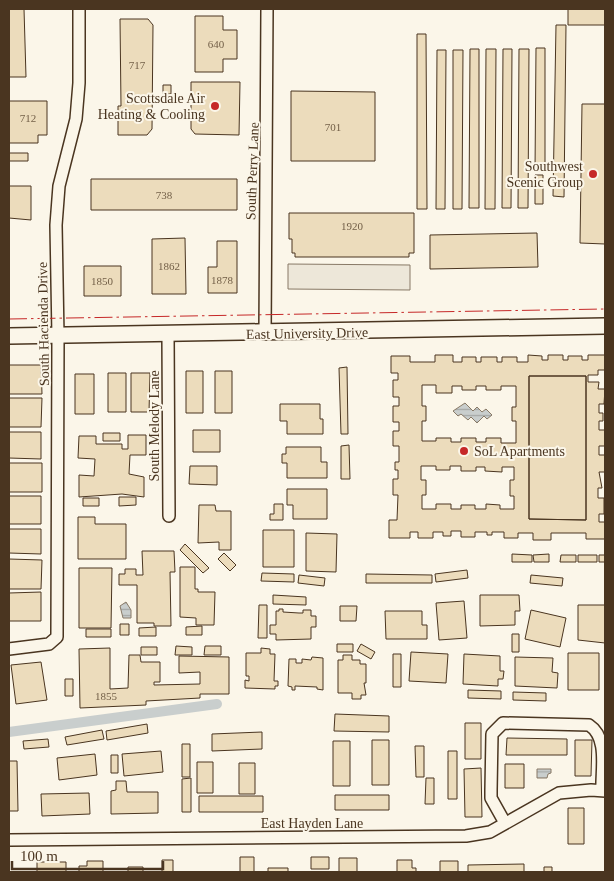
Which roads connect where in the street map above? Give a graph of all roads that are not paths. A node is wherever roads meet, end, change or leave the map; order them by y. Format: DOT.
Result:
graph roads {
  1 [pos="79,9"];
  2 [pos="268,9"];
  3 [pos="605,326"];
  4 [pos="265,334"];
  5 [pos="168,335"];
  6 [pos="9,336"];
  7 [pos="58,336"];
  8 [pos="169,516"];
  9 [pos="9,649"];
  10 [pos="604,790"];
  11 [pos="505,823"];
  12 [pos="9,840"];
  1 -- 7 [label="street, South Hacienda Drive"];
  2 -- 4 [label="street, South Perry Lane"];
  3 -- 4 [label="main road, East University Drive"];
  4 -- 5 [label="main road, East University Drive"];
  5 -- 7 [label="main road, East University Drive"];
  5 -- 8 [label="street, South Melody Lane"];
  6 -- 7 [label="main road, East University Drive"];
  7 -- 9 [label="street, South Hacienda Drive"];
  10 -- 11 [label="street, East Hayden Lane"];
  10 -- 11 [label="street"];
  11 -- 12 [label="street, East Hayden Lane"];
}
